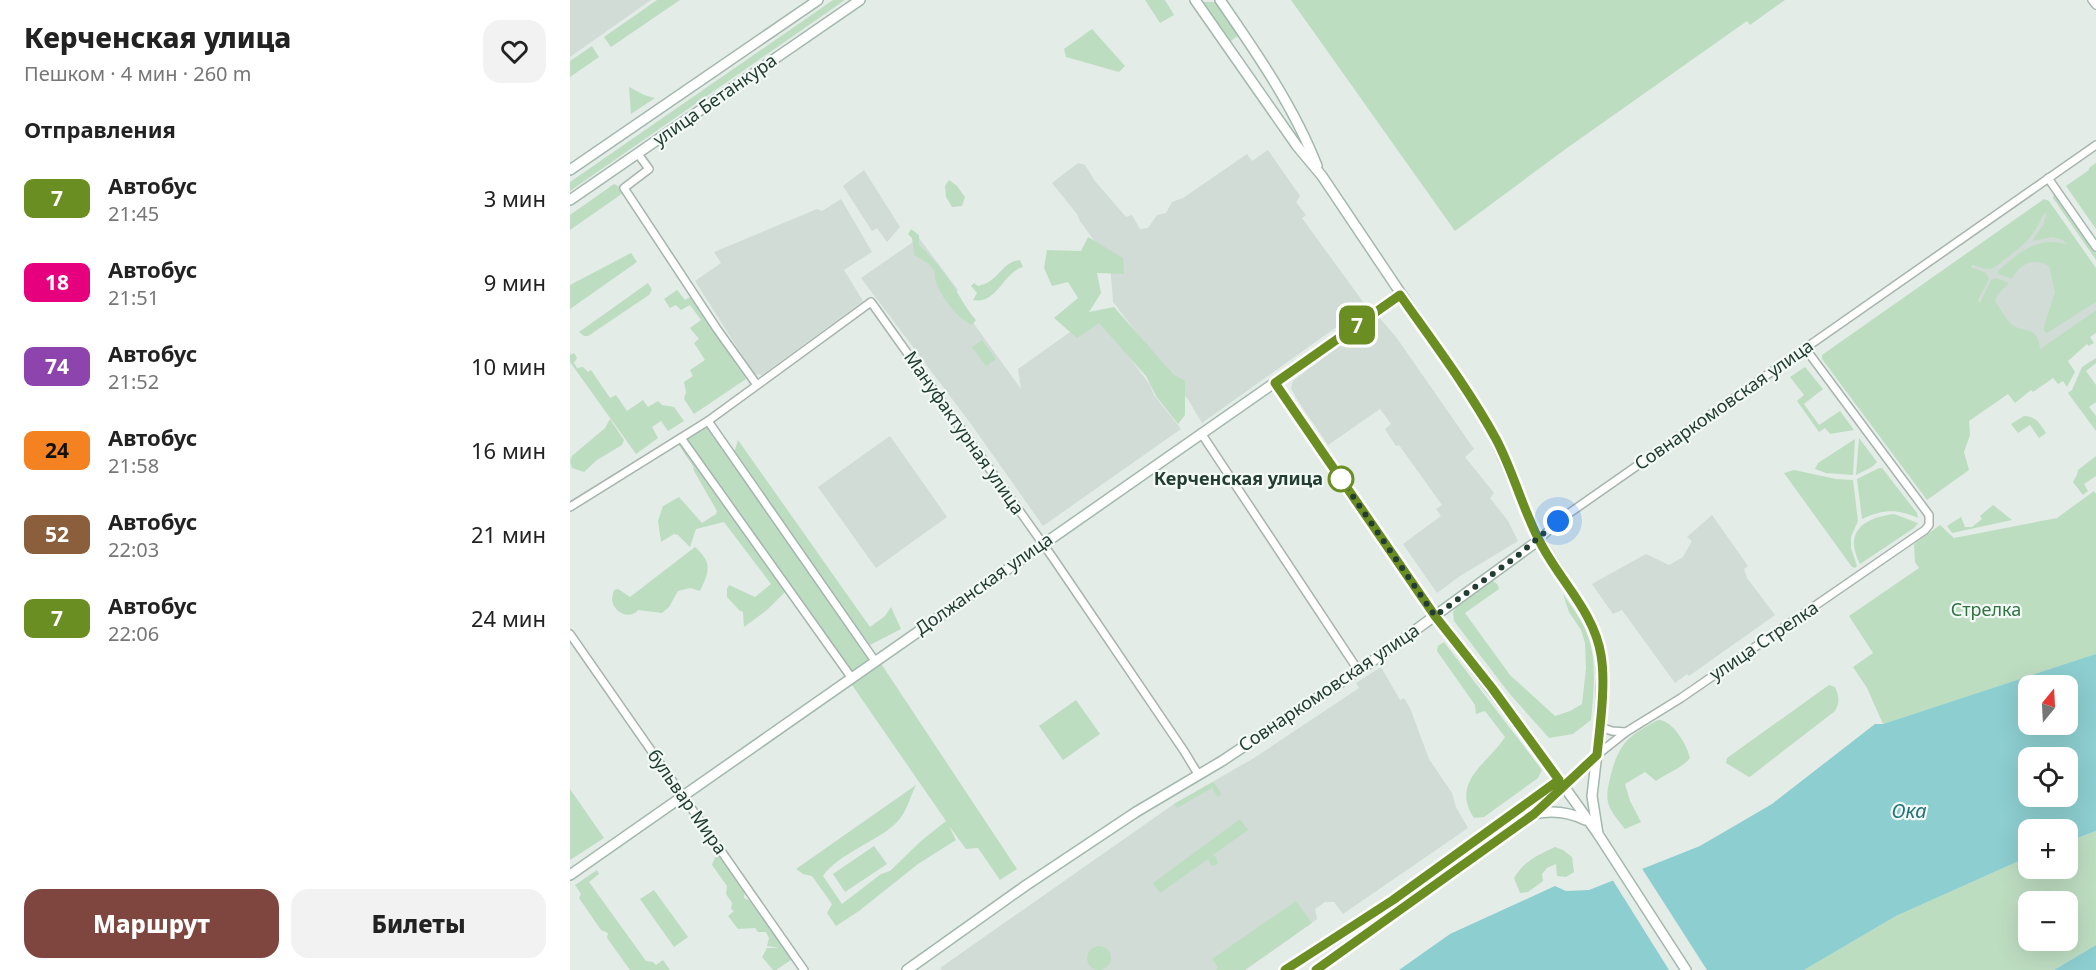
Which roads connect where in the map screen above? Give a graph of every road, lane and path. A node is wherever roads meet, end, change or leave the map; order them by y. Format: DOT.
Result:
graph roads {
  1 [pos="818,0"];
  2 [pos="860,0"];
  3 [pos="1195,0"];
  4 [pos="1221,0"];
  5 [pos="2092,0"];
  6 [pos="2096,5"];
  7 [pos="2096,145"];
  8 [pos="638,153"];
  9 [pos="570,170"];
  10 [pos="1322,176"];
  11 [pos="2048,178"];
  12 [pos="570,200"];
  13 [pos="2096,247"];
  14 [pos="1400,295"];
  15 [pos="1805,348"];
  16 [pos="1275,383"];
  17 [pos="757,385"];
  18 [pos="708,421"];
  19 [pos="1201,434"];
  20 [pos="681,438"];
  21 [pos="570,507"];
  22 [pos="1539,540"];
  23 [pos="1042,543"];
  24 [pos="1435,616"];
  25 [pos="570,634"];
  26 [pos="875,661"];
  27 [pos="1358,670"];
  28 [pos="850,677"];
  29 [pos="1600,726"];
  30 [pos="1626,732"];
  31 [pos="1597,755"];
  32 [pos="1198,774"];
  33 [pos="1562,783"];
  34 [pos="683,796"];
  35 [pos="1534,814"];
  36 [pos="1587,821"];
  37 [pos="1598,834"];
  38 [pos="570,875"];
  39 [pos="804,970"];
  40 [pos="907,970"];
  41 [pos="1285,970"];
  42 [pos="1316,970"];
  43 [pos="1686,970"];
  1 -- 9 [label="main road, улица Бетанкура"];
  2 -- 8 [label="main road, улица Бетанкура"];
  3 -- 10 [label="main road"];
  4 -- 10 [label="main road"];
  5 -- 6 [label="street"];
  7 -- 11 [label="street, Совнаркомовская улица"];
  8 -- 12 [label="main road, улица Бетанкура"];
  8 -- 17 [label="street"];
  10 -- 14 [label="main road"];
  11 -- 13 [label="street"];
  11 -- 15 [label="street, Совнаркомовская улица"];
  14 -- 16 [label="main road, Должанская улица"];
  14 -- 22 [label="main road"];
  15 -- 22 [label="street, Совнаркомовская улица"];
  15 -- 30 [label="street, улица Стрелка"];
  16 -- 19 [label="main road, Должанская улица"];
  16 -- 24 [label="main road"];
  17 -- 18 [label="street"];
  17 -- 23 [label="street, Мануфактурная улица"];
  18 -- 20 [label="street"];
  18 -- 26 [label="street"];
  19 -- 23 [label="main road, Должанская улица"];
  19 -- 27 [label="street"];
  20 -- 21 [label="street"];
  20 -- 28 [label="street"];
  22 -- 24 [label="main road, Совнаркомовская улица"];
  22 -- 29 [label="main road"];
  23 -- 26 [label="main road, Должанская улица"];
  23 -- 32 [label="street, Мануфактурная улица"];
  24 -- 27 [label="main road, Совнаркомовская улица"];
  24 -- 33 [label="main road"];
  25 -- 34 [label="street, бульвар Мира"];
  26 -- 28 [label="main road, Должанская улица"];
  27 -- 32 [label="main road, Совнаркомовская улица"];
  28 -- 34 [label="main road, Должанская улица"];
  29 -- 30 [label="street"];
  29 -- 31 [label="main road"];
  30 -- 31 [label="street, улица Стрелка"];
  31 -- 33 [label="main road"];
  31 -- 37 [label="main road"];
  32 -- 40 [label="main road, Совнаркомовская улица"];
  33 -- 35 [label="main road"];
  33 -- 36 [label="main road"];
  33 -- 41 [label="main road"];
  34 -- 38 [label="main road, Должанская улица"];
  34 -- 39 [label="street, бульвар Мира"];
  35 -- 36 [label="main road"];
  35 -- 42 [label="main road"];
  36 -- 37 [label="main road"];
  37 -- 43 [label="main road"];
}
